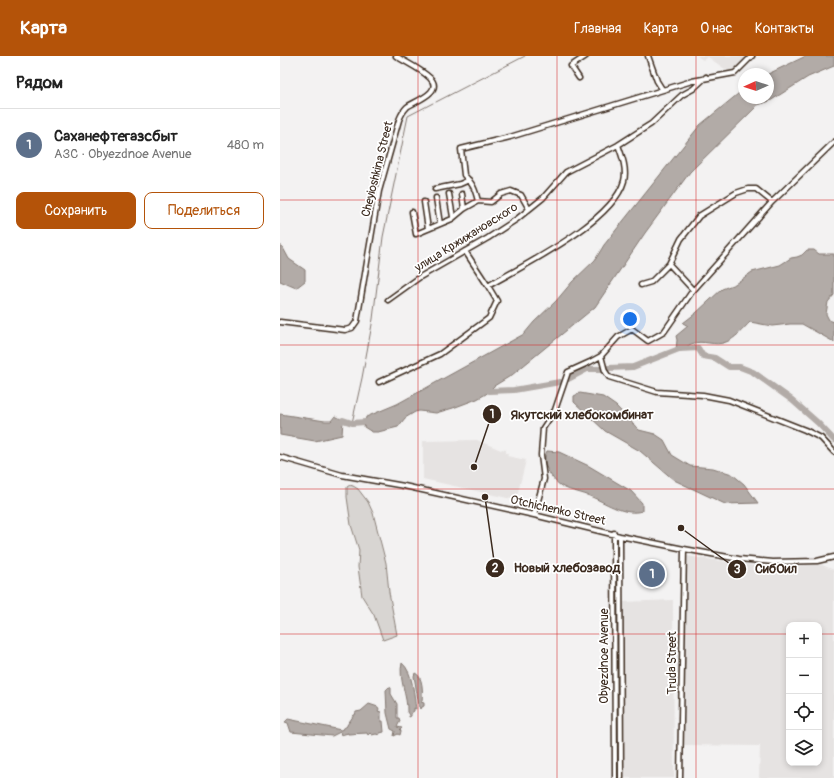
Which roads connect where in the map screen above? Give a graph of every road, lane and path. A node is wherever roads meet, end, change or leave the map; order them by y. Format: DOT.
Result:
graph roads {
  1 [pos="396,56"];
  2 [pos="586,56"];
  3 [pos="648,56"];
  4 [pos="752,56"];
  5 [pos="706,77"];
  6 [pos="579,78"];
  7 [pos="662,89"];
  8 [pos="834,142"];
  9 [pos="618,145"];
  10 [pos="469,180"];
  11 [pos="435,189"];
  12 [pos="449,194"];
  13 [pos="462,194"];
  14 [pos="436,198"];
  15 [pos="478,201"];
  16 [pos="424,202"];
  17 [pos="772,202"];
  18 [pos="464,209"];
  19 [pos="529,209"];
  20 [pos="412,212"];
  21 [pos="453,217"];
  22 [pos="440,224"];
  23 [pos="428,229"];
  24 [pos="465,251"];
  25 [pos="669,264"];
  26 [pos="641,285"];
  27 [pos="488,286"];
  28 [pos="693,290"];
  29 [pos="388,300"];
  30 [pos="280,322"];
  31 [pos="601,356"];
  32 [pos="379,382"];
  33 [pos="834,452"];
  34 [pos="280,456"];
  35 [pos="534,515"];
  36 [pos="614,533"];
  37 [pos="620,536"];
  38 [pos="684,549"];
  39 [pos="834,557"];
  40 [pos="614,778"];
  41 [pos="621,778"];
  42 [pos="680,778"];
  1 -- 30 [label="street, Cheyioshkina Street"];
  2 -- 6 [label="street"];
  3 -- 7 [label="street"];
  4 -- 5 [label="street"];
  5 -- 7 [label="street"];
  5 -- 9 [label="street, улица Кржижановского"];
  7 -- 10 [label="street"];
  8 -- 17 [label="street"];
  9 -- 19 [label="street, улица Кржижановского"];
  9 -- 27 [label="street"];
  10 -- 11 [label="street"];
  10 -- 15 [label="street"];
  12 -- 21 [label="street"];
  13 -- 18 [label="street"];
  14 -- 22 [label="street"];
  15 -- 18 [label="street"];
  15 -- 19 [label="street"];
  16 -- 23 [label="street"];
  17 -- 25 [label="street"];
  17 -- 28 [label="street"];
  18 -- 21 [label="street"];
  19 -- 24 [label="street, улица Кржижановского"];
  20 -- 23 [label="street"];
  21 -- 22 [label="street"];
  22 -- 23 [label="street"];
  24 -- 27 [label="street"];
  24 -- 29 [label="street, улица Кржижановского"];
  25 -- 26 [label="street"];
  25 -- 28 [label="street"];
  27 -- 32 [label="street"];
  28 -- 31 [label="street"];
  31 -- 33 [label="street"];
  31 -- 35 [label="street"];
  34 -- 35 [label="street, Otchichenko Street"];
  35 -- 36 [label="street, Otchichenko Street"];
  36 -- 37 [label="street, Otchichenko Street"];
  36 -- 40 [label="street, Obyezdnoe Avenue"];
  37 -- 38 [label="street, Otchichenko Street"];
  37 -- 41 [label="street, Obyezdnoe Avenue"];
  38 -- 39 [label="street, Otchichenko Street"];
  38 -- 42 [label="street, Truda Street"];
}
